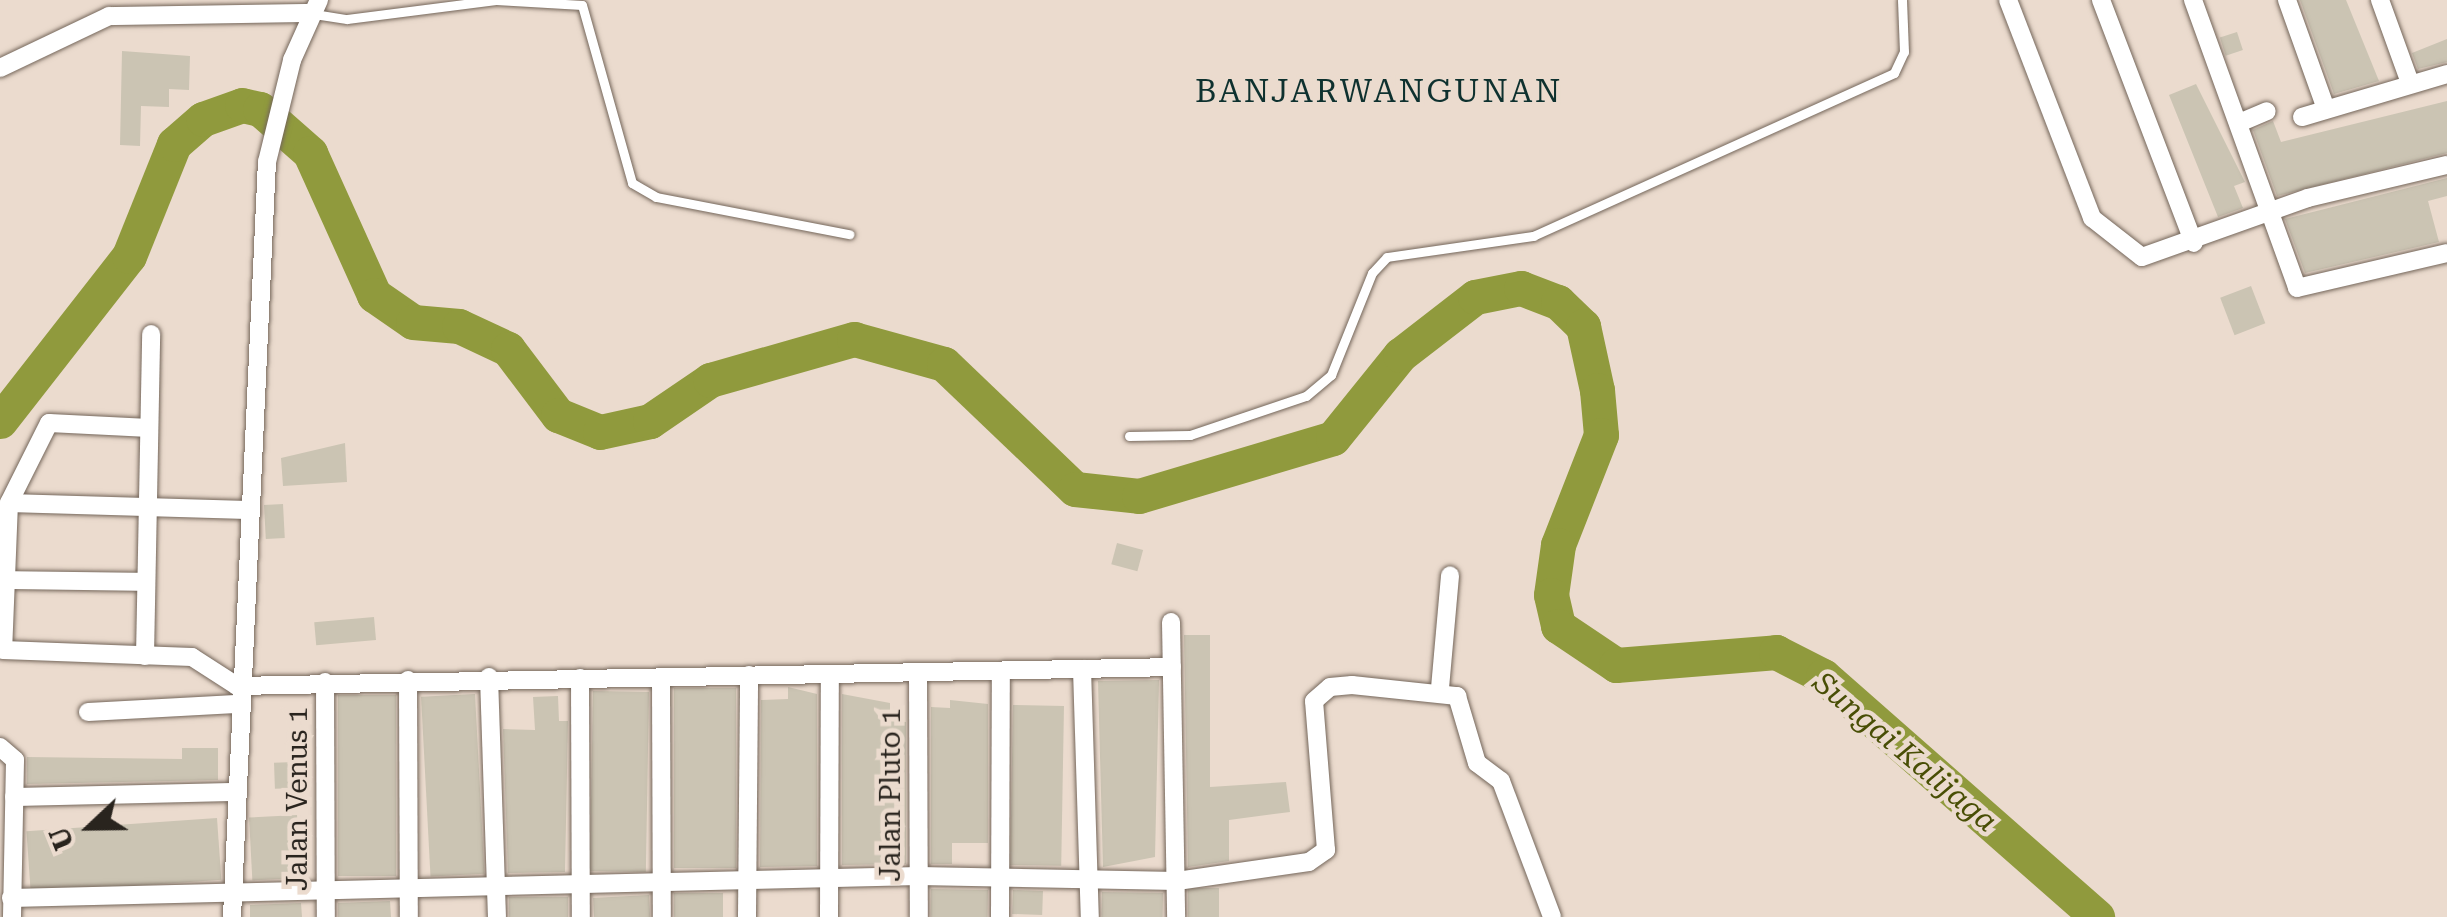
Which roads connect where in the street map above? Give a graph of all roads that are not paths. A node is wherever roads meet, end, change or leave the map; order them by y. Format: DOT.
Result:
graph roads {
  1 [pos="1902,0"];
  2 [pos="2008,0"];
  3 [pos="2102,0"];
  4 [pos="2193,0"];
  5 [pos="2288,0"];
  6 [pos="2380,0"];
  7 [pos="315,7"];
  8 [pos="0,68"];
  9 [pos="2447,74"];
  10 [pos="2410,80"];
  11 [pos="2326,109"];
  12 [pos="2267,111"];
  13 [pos="2302,117"];
  14 [pos="2239,123"];
  15 [pos="2447,165"];
  16 [pos="2270,210"];
  17 [pos="850,234"];
  18 [pos="2194,243"];
  19 [pos="2447,252"];
  20 [pos="151,334"];
  21 [pos="148,428"];
  22 [pos="1130,436"];
  23 [pos="9,503"];
  24 [pos="147,507"];
  25 [pos="247,510"];
  26 [pos="1450,574"];
  27 [pos="3,580"];
  28 [pos="146,582"];
  29 [pos="1172,622"];
  30 [pos="0,647"];
  31 [pos="144,656"];
  32 [pos="1172,667"];
  33 [pos="1082,668"];
  34 [pos="918,673"];
  35 [pos="1001,673"];
  36 [pos="830,674"];
  37 [pos="749,675"];
  38 [pos="488,677"];
  39 [pos="580,678"];
  40 [pos="661,678"];
  41 [pos="408,680"];
  42 [pos="325,682"];
  43 [pos="1440,688"];
  44 [pos="237,695"];
  45 [pos="88,712"];
  46 [pos="0,747"];
  47 [pos="233,792"];
  48 [pos="14,797"];
  49 [pos="920,876"];
  50 [pos="999,876"];
  51 [pos="1090,879"];
  52 [pos="662,881"];
  53 [pos="1177,881"];
  54 [pos="582,883"];
  55 [pos="748,883"];
  56 [pos="828,883"];
  57 [pos="498,885"];
  58 [pos="408,886"];
  59 [pos="326,887"];
  60 [pos="232,892"];
  61 [pos="12,908"];
  62 [pos="232,917"];
  63 [pos="326,917"];
  64 [pos="408,917"];
  65 [pos="498,917"];
  66 [pos="581,917"];
  67 [pos="662,917"];
  68 [pos="748,917"];
  69 [pos="829,917"];
  70 [pos="919,917"];
  71 [pos="1000,917"];
  72 [pos="1090,917"];
  73 [pos="1176,917"];
  74 [pos="1552,917"];
  1 -- 22 [label="lane"];
  2 -- 18 [label="street"];
  3 -- 18 [label="street"];
  4 -- 14 [label="street"];
  5 -- 11 [label="street"];
  6 -- 10 [label="street"];
  7 -- 8 [label="street"];
  7 -- 17 [label="lane"];
  7 -- 25 [label="street"];
  9 -- 10 [label="street"];
  10 -- 11 [label="street"];
  11 -- 13 [label="street"];
  12 -- 14 [label="street"];
  14 -- 16 [label="street"];
  15 -- 16 [label="street"];
  16 -- 18 [label="street"];
  16 -- 19 [label="street"];
  20 -- 21 [label="street"];
  21 -- 23 [label="street"];
  21 -- 24 [label="street"];
  23 -- 24 [label="street"];
  23 -- 27 [label="street"];
  24 -- 25 [label="street"];
  24 -- 28 [label="street"];
  25 -- 44 [label="street"];
  26 -- 43 [label="street"];
  27 -- 28 [label="street"];
  27 -- 30 [label="street"];
  28 -- 31 [label="street"];
  29 -- 32 [label="street"];
  30 -- 31 [label="street"];
  31 -- 44 [label="street"];
  32 -- 33 [label="street"];
  32 -- 53 [label="street"];
  33 -- 35 [label="street"];
  33 -- 51 [label="street"];
  34 -- 35 [label="street"];
  34 -- 36 [label="street"];
  34 -- 49 [label="street, Jalan Pluto 1"];
  35 -- 50 [label="street"];
  36 -- 37 [label="street"];
  36 -- 56 [label="street"];
  37 -- 40 [label="street"];
  37 -- 55 [label="street"];
  38 -- 39 [label="street"];
  38 -- 41 [label="street"];
  38 -- 57 [label="street"];
  39 -- 40 [label="street"];
  39 -- 54 [label="street"];
  40 -- 52 [label="street"];
  41 -- 42 [label="street"];
  41 -- 58 [label="street"];
  42 -- 44 [label="street"];
  42 -- 59 [label="street, Jalan Venus 1"];
  43 -- 53 [label="street"];
  43 -- 74 [label="street"];
  44 -- 45 [label="street"];
  44 -- 47 [label="street"];
  46 -- 48 [label="street"];
  47 -- 48 [label="street"];
  47 -- 60 [label="street"];
  48 -- 61 [label="street"];
  49 -- 50 [label="street"];
  49 -- 56 [label="street"];
  49 -- 70 [label="street, Jalan Pluto 1"];
  50 -- 51 [label="street"];
  50 -- 71 [label="street"];
  51 -- 53 [label="street"];
  51 -- 72 [label="street"];
  52 -- 54 [label="street"];
  52 -- 55 [label="street"];
  52 -- 67 [label="street"];
  53 -- 73 [label="street"];
  54 -- 57 [label="street"];
  54 -- 66 [label="street"];
  55 -- 56 [label="street"];
  55 -- 68 [label="street"];
  56 -- 69 [label="street"];
  57 -- 58 [label="street"];
  57 -- 65 [label="street"];
  58 -- 59 [label="street"];
  58 -- 64 [label="street"];
  59 -- 60 [label="street"];
  59 -- 63 [label="street, Jalan Venus 1"];
  60 -- 61 [label="street"];
  60 -- 62 [label="street"];
}
